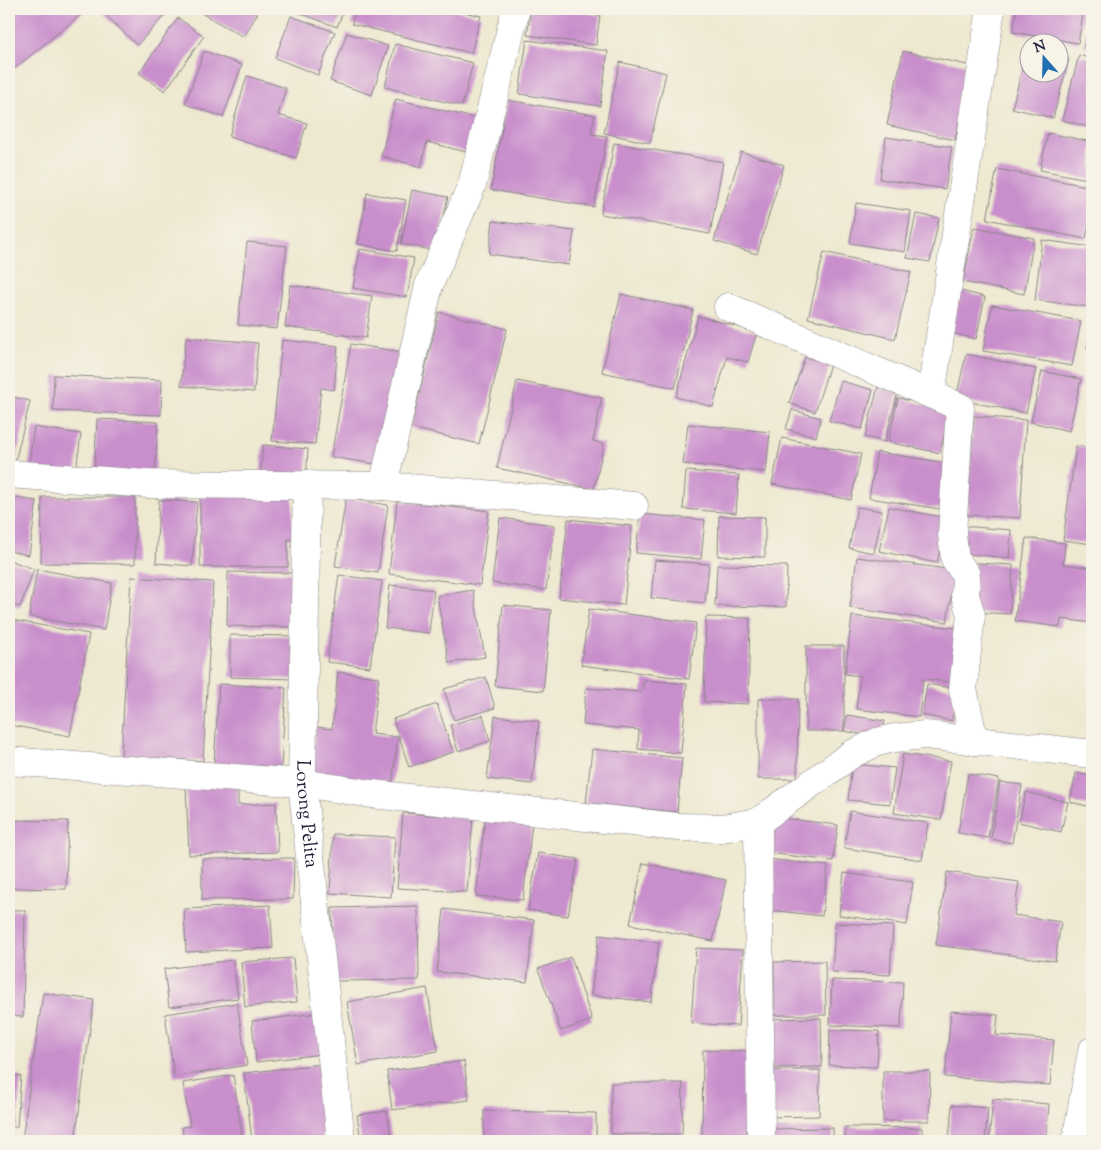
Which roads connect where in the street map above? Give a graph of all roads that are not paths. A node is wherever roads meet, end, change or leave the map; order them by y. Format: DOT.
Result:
graph roads {
  1 [pos="516,9"];
  2 [pos="991,9"];
  3 [pos="728,307"];
  4 [pos="931,394"];
  5 [pos="9,474"];
  6 [pos="307,484"];
  7 [pos="383,486"];
  8 [pos="634,506"];
  9 [pos="974,741"];
  10 [pos="1092,754"];
  11 [pos="9,761"];
  12 [pos="302,783"];
  13 [pos="758,822"];
  14 [pos="1092,1051"];
  15 [pos="341,1141"];
  16 [pos="761,1141"];
  17 [pos="1076,1141"];
  1 -- 7 [label="street"];
  2 -- 4 [label="street"];
  3 -- 4 [label="street"];
  4 -- 9 [label="street"];
  5 -- 6 [label="street"];
  6 -- 7 [label="street"];
  6 -- 12 [label="street, Lorong Pelita"];
  7 -- 8 [label="street"];
  9 -- 10 [label="street"];
  9 -- 13 [label="street"];
  11 -- 12 [label="street"];
  12 -- 13 [label="street"];
  12 -- 15 [label="street, Lorong Pelita"];
  13 -- 16 [label="street"];
  14 -- 17 [label="street"];
}
